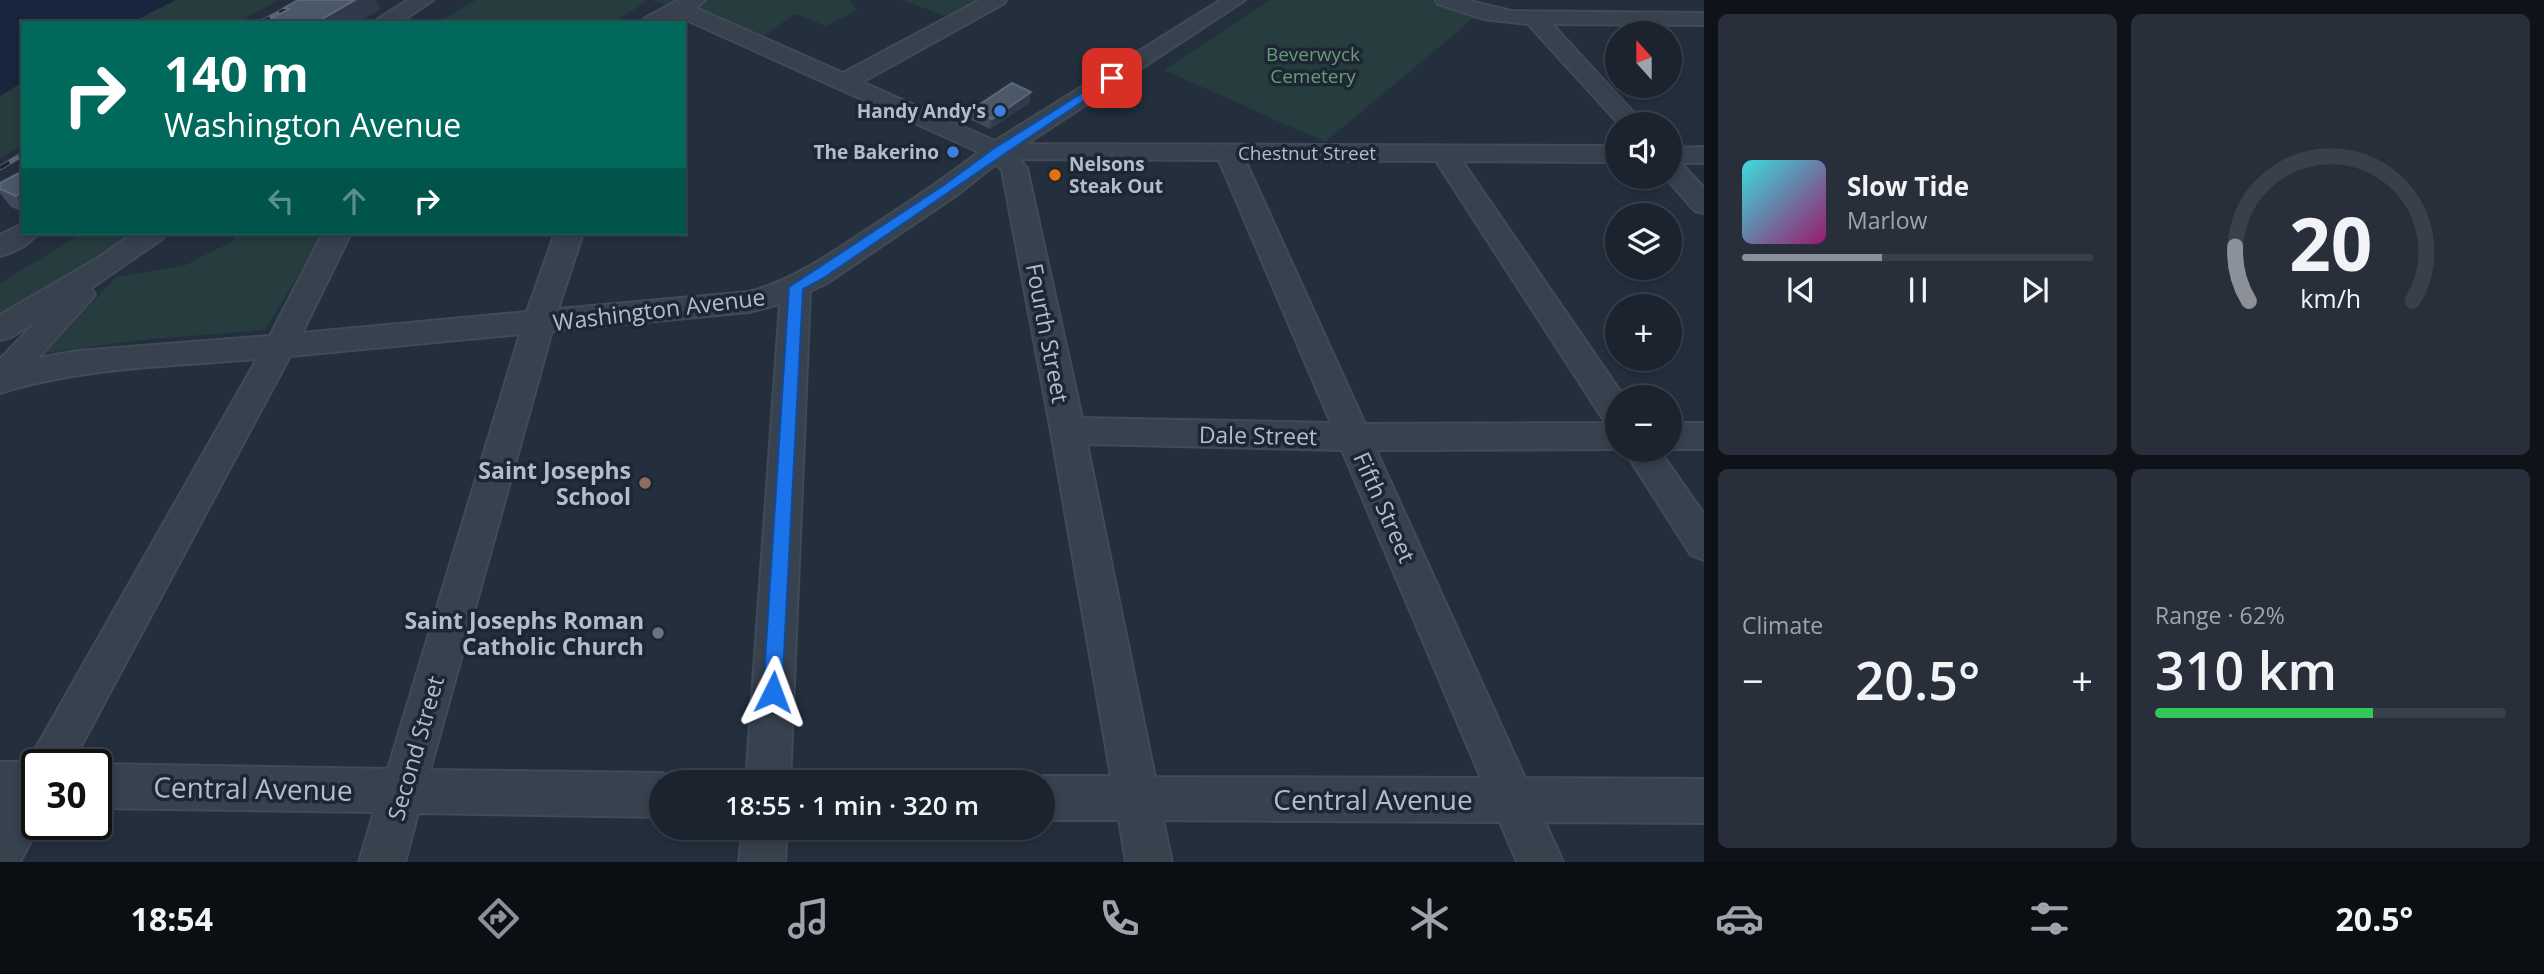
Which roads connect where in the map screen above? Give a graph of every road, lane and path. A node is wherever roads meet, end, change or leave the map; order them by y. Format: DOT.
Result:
graph roads {
  1 [pos="423,0"];
  2 [pos="996,0"];
  3 [pos="1235,0"];
  4 [pos="1445,0"];
  5 [pos="1694,0"];
  6 [pos="688,4"];
  7 [pos="1704,9"];
  8 [pos="1536,19"];
  9 [pos="1704,19"];
  10 [pos="386,21"];
  11 [pos="657,21"];
  12 [pos="843,83"];
  13 [pos="1621,112"];
  14 [pos="997,152"];
  15 [pos="1229,153"];
  16 [pos="1444,153"];
  17 [pos="1605,154"];
  18 [pos="1682,155"];
  19 [pos="1704,155"];
  20 [pos="1682,180"];
  21 [pos="1704,205"];
  22 [pos="21,234"];
  23 [pos="149,235"];
  24 [pos="336,235"];
  25 [pos="568,235"];
  26 [pos="0,247"];
  27 [pos="108,265"];
  28 [pos="796,287"];
  29 [pos="539,322"];
  30 [pos="0,328"];
  31 [pos="280,346"];
  32 [pos="0,380"];
  33 [pos="1605,395"];
  34 [pos="1068,431"];
  35 [pos="1605,436"];
  36 [pos="1682,436"];
  37 [pos="1704,436"];
  38 [pos="1354,437"];
  39 [pos="1649,462"];
  40 [pos="1704,544"];
  41 [pos="57,749"];
  42 [pos="769,770"];
  43 [pos="0,784"];
  44 [pos="21,785"];
  45 [pos="112,786"];
  46 [pos="403,791"];
  47 [pos="649,795"];
  48 [pos="1055,798"];
  49 [pos="1138,799"];
  50 [pos="1513,800"];
  51 [pos="1704,801"];
  52 [pos="21,815"];
  53 [pos="764,840"];
  54 [pos="0,854"];
  55 [pos="382,862"];
  56 [pos="762,862"];
  57 [pos="1149,862"];
  58 [pos="1540,862"];
  1 -- 10 [label="street"];
  2 -- 12 [label="street"];
  3 -- 14 [label="street, Washington Avenue"];
  4 -- 8 [label="street"];
  5 -- 7 [label="street"];
  6 -- 11 [label="street"];
  6 -- 12 [label="street, Fourth Street"];
  8 -- 9 [label="street"];
  8 -- 13 [label="street"];
  12 -- 14 [label="street, Fourth Street"];
  14 -- 15 [label="street, Chestnut Street"];
  14 -- 28 [label="street, Washington Avenue"];
  14 -- 34 [label="street, Fourth Street"];
  15 -- 16 [label="street, Chestnut Street"];
  15 -- 38 [label="street, Fifth Street"];
  16 -- 17 [label="street, Chestnut Street"];
  16 -- 33 [label="street"];
  18 -- 19 [label="street"];
  20 -- 21 [label="street"];
  22 -- 26 [label="street"];
  23 -- 27 [label="street"];
  24 -- 31 [label="street"];
  25 -- 29 [label="street, Second Street"];
  27 -- 30 [label="street"];
  27 -- 32 [label="street"];
  28 -- 29 [label="street, Washington Avenue"];
  28 -- 42 [label="street"];
  29 -- 31 [label="street, Washington Avenue"];
  29 -- 46 [label="street, Second Street"];
  31 -- 32 [label="street, Washington Avenue"];
  31 -- 41 [label="street"];
  34 -- 38 [label="street, Dale Street"];
  34 -- 49 [label="street, Fourth Street"];
  35 -- 38 [label="street, Dale Street"];
  36 -- 37 [label="street"];
  38 -- 50 [label="street, Fifth Street"];
  39 -- 40 [label="street"];
  43 -- 44 [label="street"];
  45 -- 46 [label="street, Central Avenue"];
  46 -- 47 [label="street, Central Avenue"];
  46 -- 55 [label="street, Second Street"];
  48 -- 49 [label="street, Central Avenue"];
  49 -- 50 [label="street, Central Avenue"];
  49 -- 57 [label="street, Fourth Street"];
  50 -- 51 [label="street, Central Avenue"];
  50 -- 58 [label="street, Fifth Street"];
  52 -- 54 [label="street"];
  53 -- 56 [label="street"];
}
